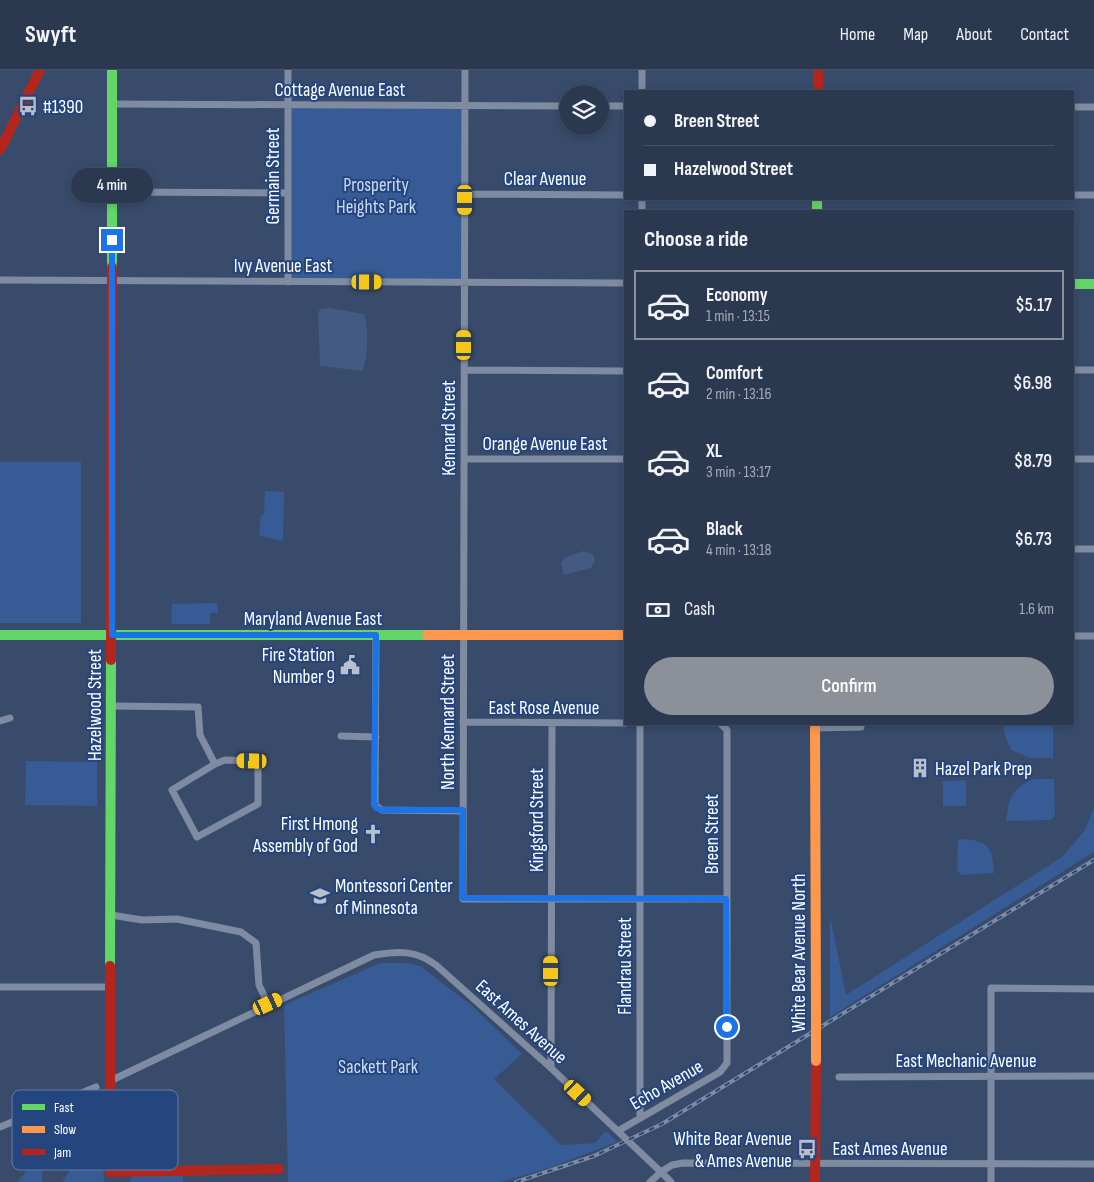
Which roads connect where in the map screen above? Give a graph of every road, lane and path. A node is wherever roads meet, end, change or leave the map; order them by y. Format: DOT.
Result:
graph roads {
  1 [pos="40,70"];
  2 [pos="112,70"];
  3 [pos="288,70"];
  4 [pos="465,70"];
  5 [pos="642,70"];
  6 [pos="818,70"];
  7 [pos="642,90"];
  8 [pos="818,90"];
  9 [pos="112,104"];
  10 [pos="288,105"];
  11 [pos="465,106"];
  12 [pos="559,106"];
  13 [pos="609,106"];
  14 [pos="624,106"];
  15 [pos="1074,107"];
  16 [pos="1094,107"];
  17 [pos="0,150"];
  18 [pos="112,192"];
  19 [pos="288,193"];
  20 [pos="465,194"];
  21 [pos="624,195"];
  22 [pos="1074,195"];
  23 [pos="1094,195"];
  24 [pos="0,280"];
  25 [pos="112,282"];
  26 [pos="288,282"];
  27 [pos="464,283"];
  28 [pos="624,283"];
  29 [pos="1074,284"];
  30 [pos="1094,284"];
  31 [pos="464,370"];
  32 [pos="1074,370"];
  33 [pos="1094,370"];
  34 [pos="624,371"];
  35 [pos="464,459"];
  36 [pos="624,459"];
  37 [pos="1074,459"];
  38 [pos="1094,459"];
  39 [pos="1074,548"];
  40 [pos="1094,548"];
  41 [pos="0,635"];
  42 [pos="112,635"];
  43 [pos="376,635"];
  44 [pos="463,635"];
  45 [pos="624,635"];
  46 [pos="1074,636"];
  47 [pos="1094,636"];
  48 [pos="112,706"];
  49 [pos="10,718"];
  50 [pos="0,721"];
  51 [pos="463,722"];
  52 [pos="552,723"];
  53 [pos="624,723"];
  54 [pos="640,725"];
  55 [pos="723,725"];
  56 [pos="815,726"];
  57 [pos="861,727"];
  58 [pos="340,736"];
  59 [pos="376,736"];
  60 [pos="215,764"];
  61 [pos="463,810"];
  62 [pos="552,899"];
  63 [pos="640,899"];
  64 [pos="726,899"];
  65 [pos="111,915"];
  66 [pos="0,987"];
  67 [pos="111,987"];
  68 [pos="1094,988"];
  69 [pos="268,1004"];
  70 [pos="728,1063"];
  71 [pos="551,1068"];
  72 [pos="1094,1076"];
  73 [pos="838,1077"];
  74 [pos="991,1077"];
  75 [pos="110,1081"];
  76 [pos="96,1087"];
  77 [pos="89,1090"];
  78 [pos="110,1090"];
  79 [pos="640,1118"];
  80 [pos="12,1122"];
  81 [pos="0,1127"];
  82 [pos="618,1131"];
  83 [pos="815,1164"];
  84 [pos="991,1164"];
  85 [pos="1094,1164"];
  86 [pos="279,1169"];
  87 [pos="110,1170"];
  88 [pos="661,1172"];
  89 [pos="650,1182"];
  90 [pos="671,1182"];
  91 [pos="815,1182"];
  92 [pos="991,1182"];
  1 -- 17 [label="street"];
  2 -- 9 [label="street, Hazelwood Street"];
  3 -- 10 [label="street, Germain Street"];
  4 -- 11 [label="street, Kennard Street"];
  5 -- 7 [label="street"];
  6 -- 8 [label="street"];
  9 -- 10 [label="street, Cottage Avenue East"];
  9 -- 18 [label="street, Hazelwood Street"];
  10 -- 11 [label="street, Cottage Avenue East"];
  10 -- 19 [label="street, Germain Street"];
  11 -- 12 [label="street, Cottage Avenue East"];
  11 -- 20 [label="street, Kennard Street"];
  13 -- 14 [label="street"];
  15 -- 16 [label="street"];
  18 -- 19 [label="street"];
  18 -- 25 [label="street, Hazelwood Street"];
  19 -- 26 [label="street, Germain Street"];
  20 -- 21 [label="street, Clear Avenue"];
  20 -- 27 [label="street, Kennard Street"];
  22 -- 23 [label="street"];
  24 -- 25 [label="street, Ivy Avenue East"];
  25 -- 26 [label="street, Ivy Avenue East"];
  25 -- 42 [label="street, Hazelwood Street"];
  26 -- 27 [label="street, Ivy Avenue East"];
  27 -- 28 [label="street, Ivy Avenue East"];
  27 -- 31 [label="street, Kennard Street"];
  29 -- 30 [label="street"];
  31 -- 34 [label="street"];
  31 -- 35 [label="street, Kennard Street"];
  32 -- 33 [label="street"];
  35 -- 36 [label="street, Orange Avenue East"];
  35 -- 44 [label="street, Kennard Street"];
  37 -- 38 [label="street"];
  39 -- 40 [label="street"];
  41 -- 42 [label="street, Maryland Avenue East"];
  42 -- 43 [label="street, Maryland Avenue East"];
  42 -- 48 [label="street, Hazelwood Street"];
  43 -- 44 [label="street, Maryland Avenue East"];
  43 -- 59 [label="street"];
  44 -- 45 [label="street, Maryland Avenue East"];
  44 -- 51 [label="street, North Kennard Street"];
  46 -- 47 [label="street"];
  48 -- 60 [label="street"];
  48 -- 65 [label="street, Hazelwood Street"];
  49 -- 50 [label="street"];
  51 -- 52 [label="street, East Rose Avenue"];
  51 -- 61 [label="street, North Kennard Street"];
  52 -- 53 [label="street, East Rose Avenue"];
  52 -- 62 [label="street, Kingsford Street"];
  54 -- 63 [label="street, Flandrau Street"];
  55 -- 64 [label="street, Breen Street"];
  56 -- 57 [label="street"];
  56 -- 83 [label="street, White Bear Avenue North, bridge"];
  58 -- 59 [label="street"];
  59 -- 61 [label="street"];
  60 -- 60 [label="street"];
  61 -- 62 [label="street, North Kennard Street"];
  62 -- 63 [label="street"];
  62 -- 71 [label="street, Kingsford Street"];
  63 -- 64 [label="street"];
  63 -- 79 [label="street, Flandrau Street"];
  64 -- 70 [label="street, Breen Street"];
  65 -- 67 [label="street, Hazelwood Street"];
  65 -- 69 [label="street"];
  66 -- 67 [label="street"];
  67 -- 75 [label="street, Hazelwood Street"];
  68 -- 74 [label="street"];
  69 -- 71 [label="street, East Ames Avenue"];
  69 -- 75 [label="street, East Ames Avenue"];
  70 -- 79 [label="street, Echo Avenue"];
  71 -- 82 [label="street, East Ames Avenue"];
  72 -- 74 [label="street, East Mechanic Avenue"];
  73 -- 74 [label="street, East Mechanic Avenue"];
  74 -- 84 [label="street"];
  75 -- 78 [label="street, Hazelwood Street"];
  76 -- 77 [label="street"];
  79 -- 82 [label="street, Echo Avenue"];
  80 -- 81 [label="street"];
  82 -- 88 [label="street, East Ames Avenue"];
  83 -- 84 [label="street, East Ames Avenue"];
  83 -- 88 [label="street, East Ames Avenue"];
  83 -- 91 [label="street, White Bear Avenue North"];
  84 -- 85 [label="street, East Ames Avenue"];
  84 -- 92 [label="street"];
  86 -- 87 [label="street, Hazelwood Street"];
  88 -- 89 [label="street"];
  88 -- 90 [label="street"];
}
